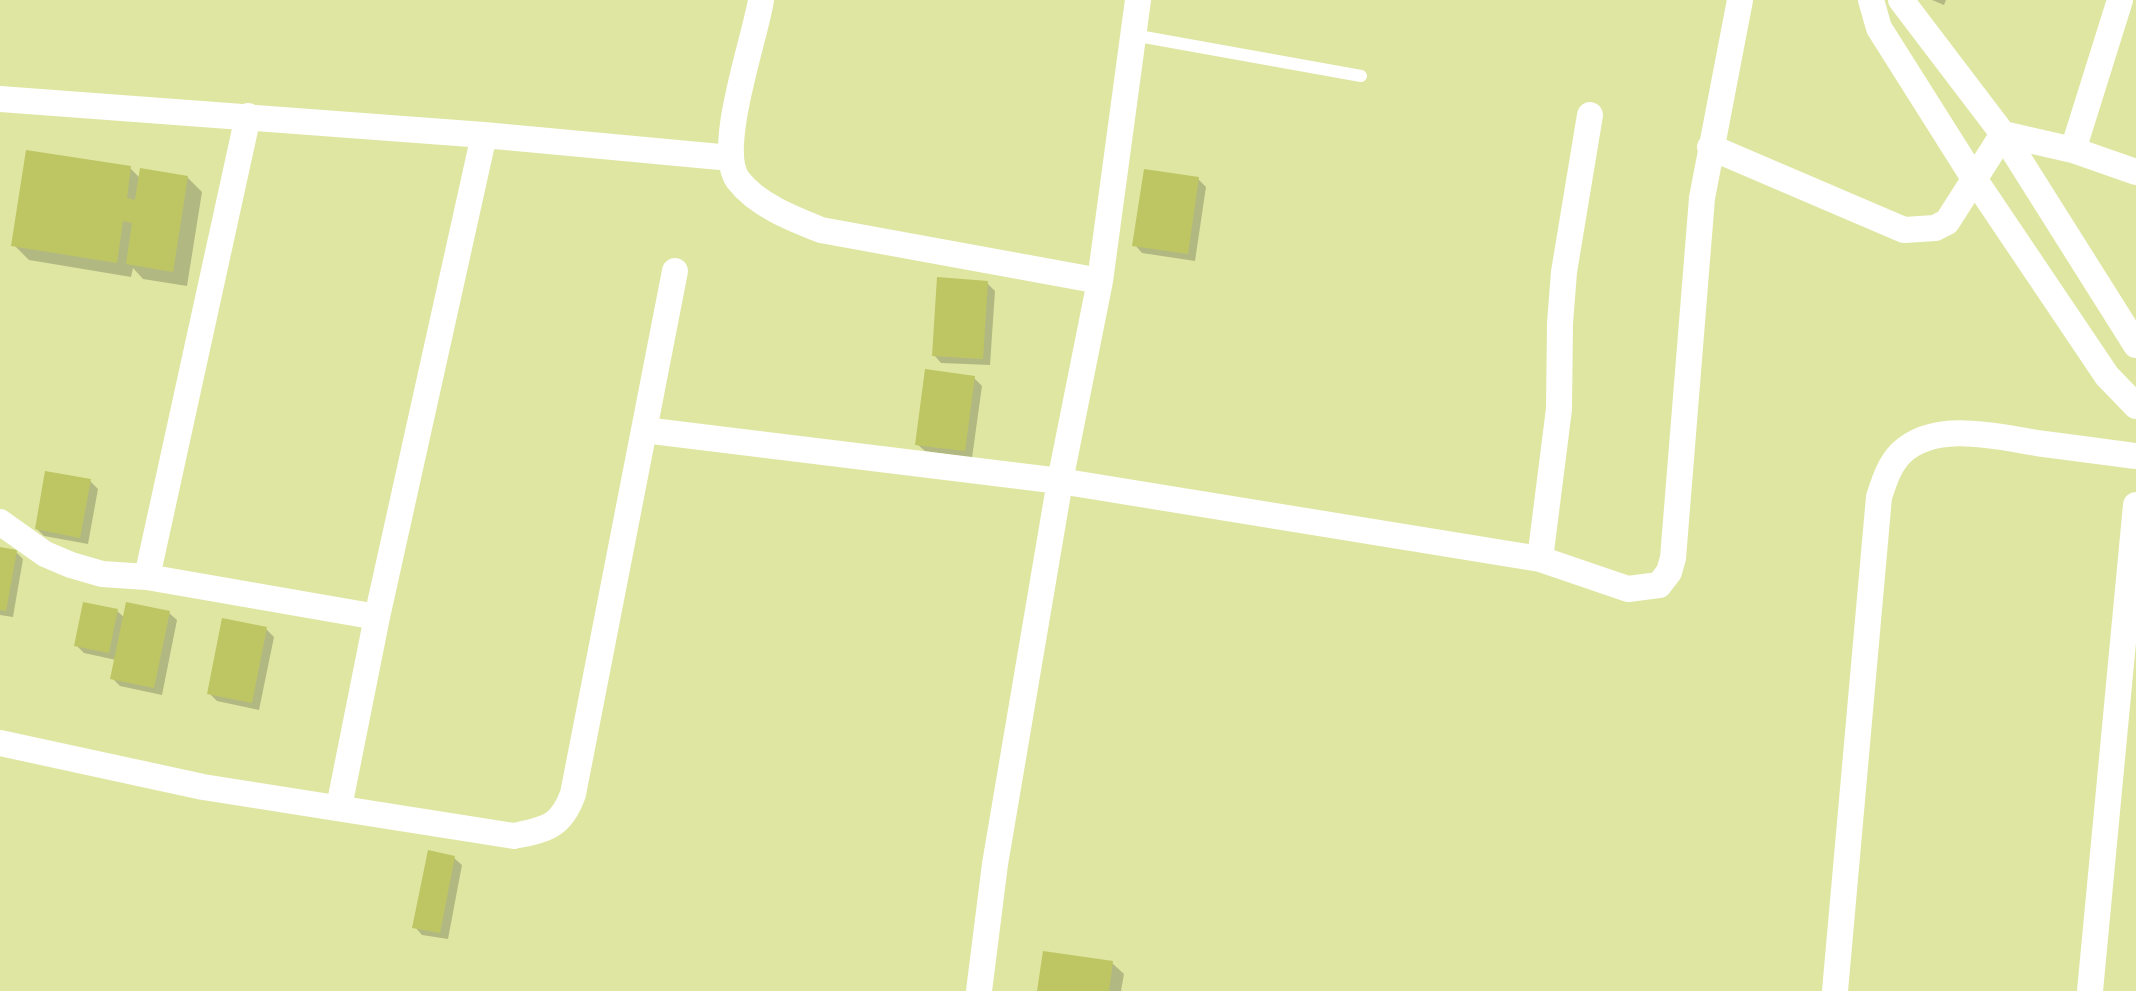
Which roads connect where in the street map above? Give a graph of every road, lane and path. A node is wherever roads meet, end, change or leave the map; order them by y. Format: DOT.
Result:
graph roads {
  1 [pos="761,0"];
  2 [pos="1138,0"];
  3 [pos="1740,0"];
  4 [pos="1871,0"];
  5 [pos="1901,0"];
  6 [pos="2120,0"];
  7 [pos="1133,35"];
  8 [pos="1361,76"];
  9 [pos="0,99"];
  10 [pos="1590,115"];
  11 [pos="248,116"];
  12 [pos="2003,134"];
  13 [pos="484,135"];
  14 [pos="1710,147"];
  15 [pos="2073,150"];
  16 [pos="731,158"];
  17 [pos="2136,172"];
  18 [pos="1975,180"];
  19 [pos="675,271"];
  20 [pos="1100,281"];
  21 [pos="2136,345"];
  22 [pos="2136,406"];
  23 [pos="644,430"];
  24 [pos="2136,456"];
  25 [pos="1060,481"];
  26 [pos="2136,505"];
  27 [pos="0,522"];
  28 [pos="1540,559"];
  29 [pos="147,577"];
  30 [pos="377,617"];
  31 [pos="0,743"];
  32 [pos="339,807"];
  33 [pos="979,991"];
  34 [pos="1835,991"];
  35 [pos="2090,991"];
  1 -- 16 [label="street"];
  2 -- 7 [label="street"];
  3 -- 14 [label="street"];
  4 -- 18 [label="street"];
  5 -- 12 [label="street"];
  6 -- 15 [label="street"];
  7 -- 8 [label="lane"];
  7 -- 20 [label="street"];
  9 -- 11 [label="street"];
  10 -- 28 [label="street"];
  11 -- 13 [label="street"];
  11 -- 29 [label="street"];
  12 -- 15 [label="street"];
  12 -- 18 [label="street"];
  12 -- 21 [label="street"];
  13 -- 16 [label="street"];
  13 -- 30 [label="street"];
  14 -- 18 [label="street"];
  14 -- 28 [label="street"];
  15 -- 17 [label="street"];
  16 -- 20 [label="street"];
  18 -- 22 [label="street"];
  19 -- 23 [label="street"];
  20 -- 25 [label="street"];
  23 -- 25 [label="street"];
  23 -- 32 [label="street"];
  24 -- 34 [label="street"];
  25 -- 28 [label="street"];
  25 -- 33 [label="street"];
  26 -- 35 [label="street"];
  27 -- 29 [label="street"];
  29 -- 30 [label="street"];
  30 -- 32 [label="street"];
  31 -- 32 [label="street"];
}
